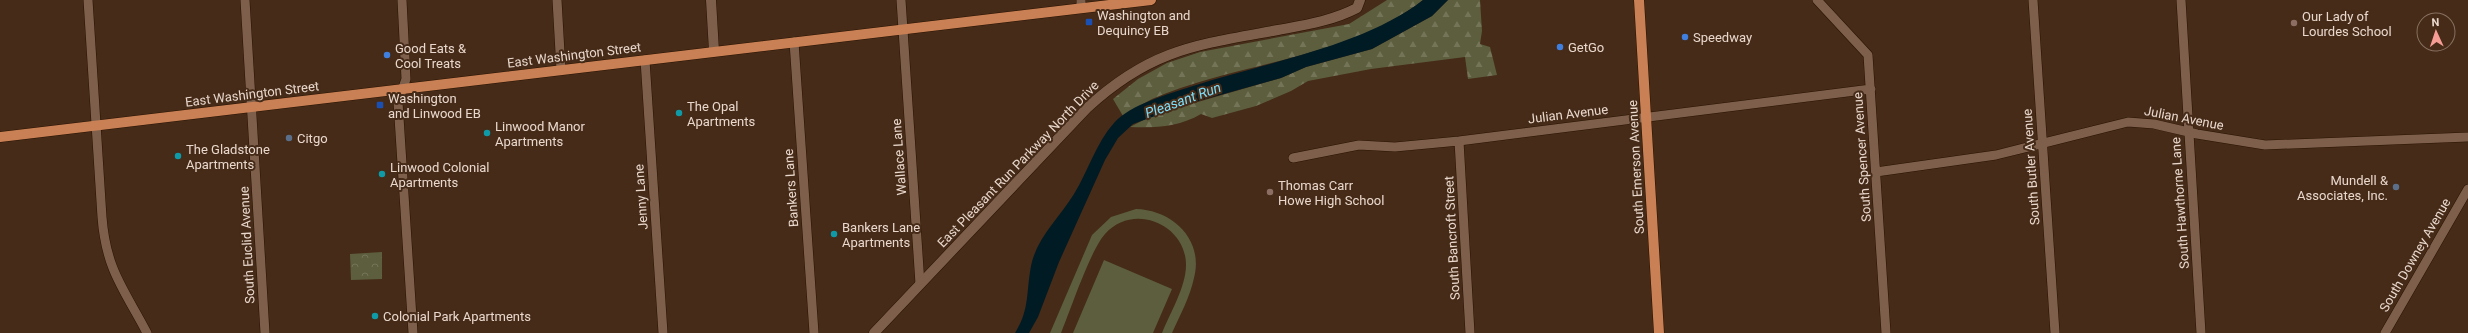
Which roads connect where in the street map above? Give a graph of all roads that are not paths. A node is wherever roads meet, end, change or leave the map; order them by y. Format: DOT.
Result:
graph roads {
  1 [pos="88,0"];
  2 [pos="245,0"];
  3 [pos="402,0"];
  4 [pos="557,0"];
  5 [pos="711,0"];
  6 [pos="901,0"];
  7 [pos="1151,0"];
  8 [pos="1360,0"];
  9 [pos="1639,0"];
  10 [pos="1817,0"];
  11 [pos="2033,0"];
  12 [pos="2181,0"];
  13 [pos="1081,4"];
  14 [pos="903,28"];
  15 [pos="794,42"];
  16 [pos="714,51"];
  17 [pos="645,60"];
  18 [pos="561,70"];
  19 [pos="402,89"];
  20 [pos="1871,89"];
  21 [pos="252,107"];
  22 [pos="1646,118"];
  23 [pos="96,126"];
  24 [pos="2189,131"];
  25 [pos="0,137"];
  26 [pos="2468,137"];
  27 [pos="1459,141"];
  28 [pos="2042,143"];
  29 [pos="1293,158"];
  30 [pos="1876,172"];
  31 [pos="2468,189"];
  32 [pos="2464,204"];
  33 [pos="920,284"];
  34 [pos="147,333"];
  35 [pos="265,333"];
  36 [pos="413,333"];
  37 [pos="663,333"];
  38 [pos="814,333"];
  39 [pos="874,333"];
  40 [pos="1470,333"];
  41 [pos="1659,333"];
  42 [pos="1886,333"];
  43 [pos="2055,333"];
  44 [pos="2201,333"];
  45 [pos="2385,333"];
  1 -- 23 [label="street"];
  2 -- 21 [label="street, South Euclid Avenue"];
  3 -- 19 [label="street"];
  4 -- 18 [label="street"];
  5 -- 16 [label="street"];
  6 -- 14 [label="street, Wallace Lane"];
  7 -- 13 [label="main road, East Washington Street"];
  8 -- 33 [label="street, East Pleasant Run Parkway North Drive"];
  9 -- 22 [label="main road, South Emerson Avenue"];
  10 -- 20 [label="street, South Spencer Avenue"];
  11 -- 28 [label="street, South Butler Avenue"];
  12 -- 24 [label="street, South Hawthorne Lane"];
  13 -- 14 [label="main road, East Washington Street"];
  14 -- 15 [label="main road, East Washington Street"];
  14 -- 33 [label="street, Wallace Lane"];
  15 -- 16 [label="main road, East Washington Street"];
  15 -- 38 [label="street, Bankers Lane"];
  16 -- 17 [label="main road, East Washington Street"];
  17 -- 18 [label="main road, East Washington Street"];
  17 -- 37 [label="street, Jenny Lane"];
  18 -- 19 [label="main road, East Washington Street"];
  19 -- 21 [label="main road, East Washington Street"];
  19 -- 36 [label="street"];
  20 -- 22 [label="street, Julian Avenue"];
  20 -- 30 [label="street, South Spencer Avenue"];
  21 -- 23 [label="main road, East Washington Street"];
  21 -- 35 [label="street, South Euclid Avenue"];
  22 -- 27 [label="street, Julian Avenue"];
  22 -- 41 [label="main road, South Emerson Avenue"];
  23 -- 25 [label="main road, East Washington Street"];
  23 -- 34 [label="street"];
  24 -- 26 [label="street, Julian Avenue"];
  24 -- 28 [label="street, Julian Avenue"];
  24 -- 44 [label="street, South Hawthorne Lane"];
  27 -- 29 [label="street, Julian Avenue"];
  27 -- 40 [label="street, South Bancroft Street"];
  28 -- 30 [label="street, Julian Avenue"];
  28 -- 43 [label="street, South Butler Avenue"];
  30 -- 42 [label="street, South Spencer Avenue"];
  31 -- 32 [label="street, South Downey Avenue"];
  32 -- 45 [label="street, South Downey Avenue"];
  33 -- 39 [label="street, East Pleasant Run Parkway North Drive"];
}
